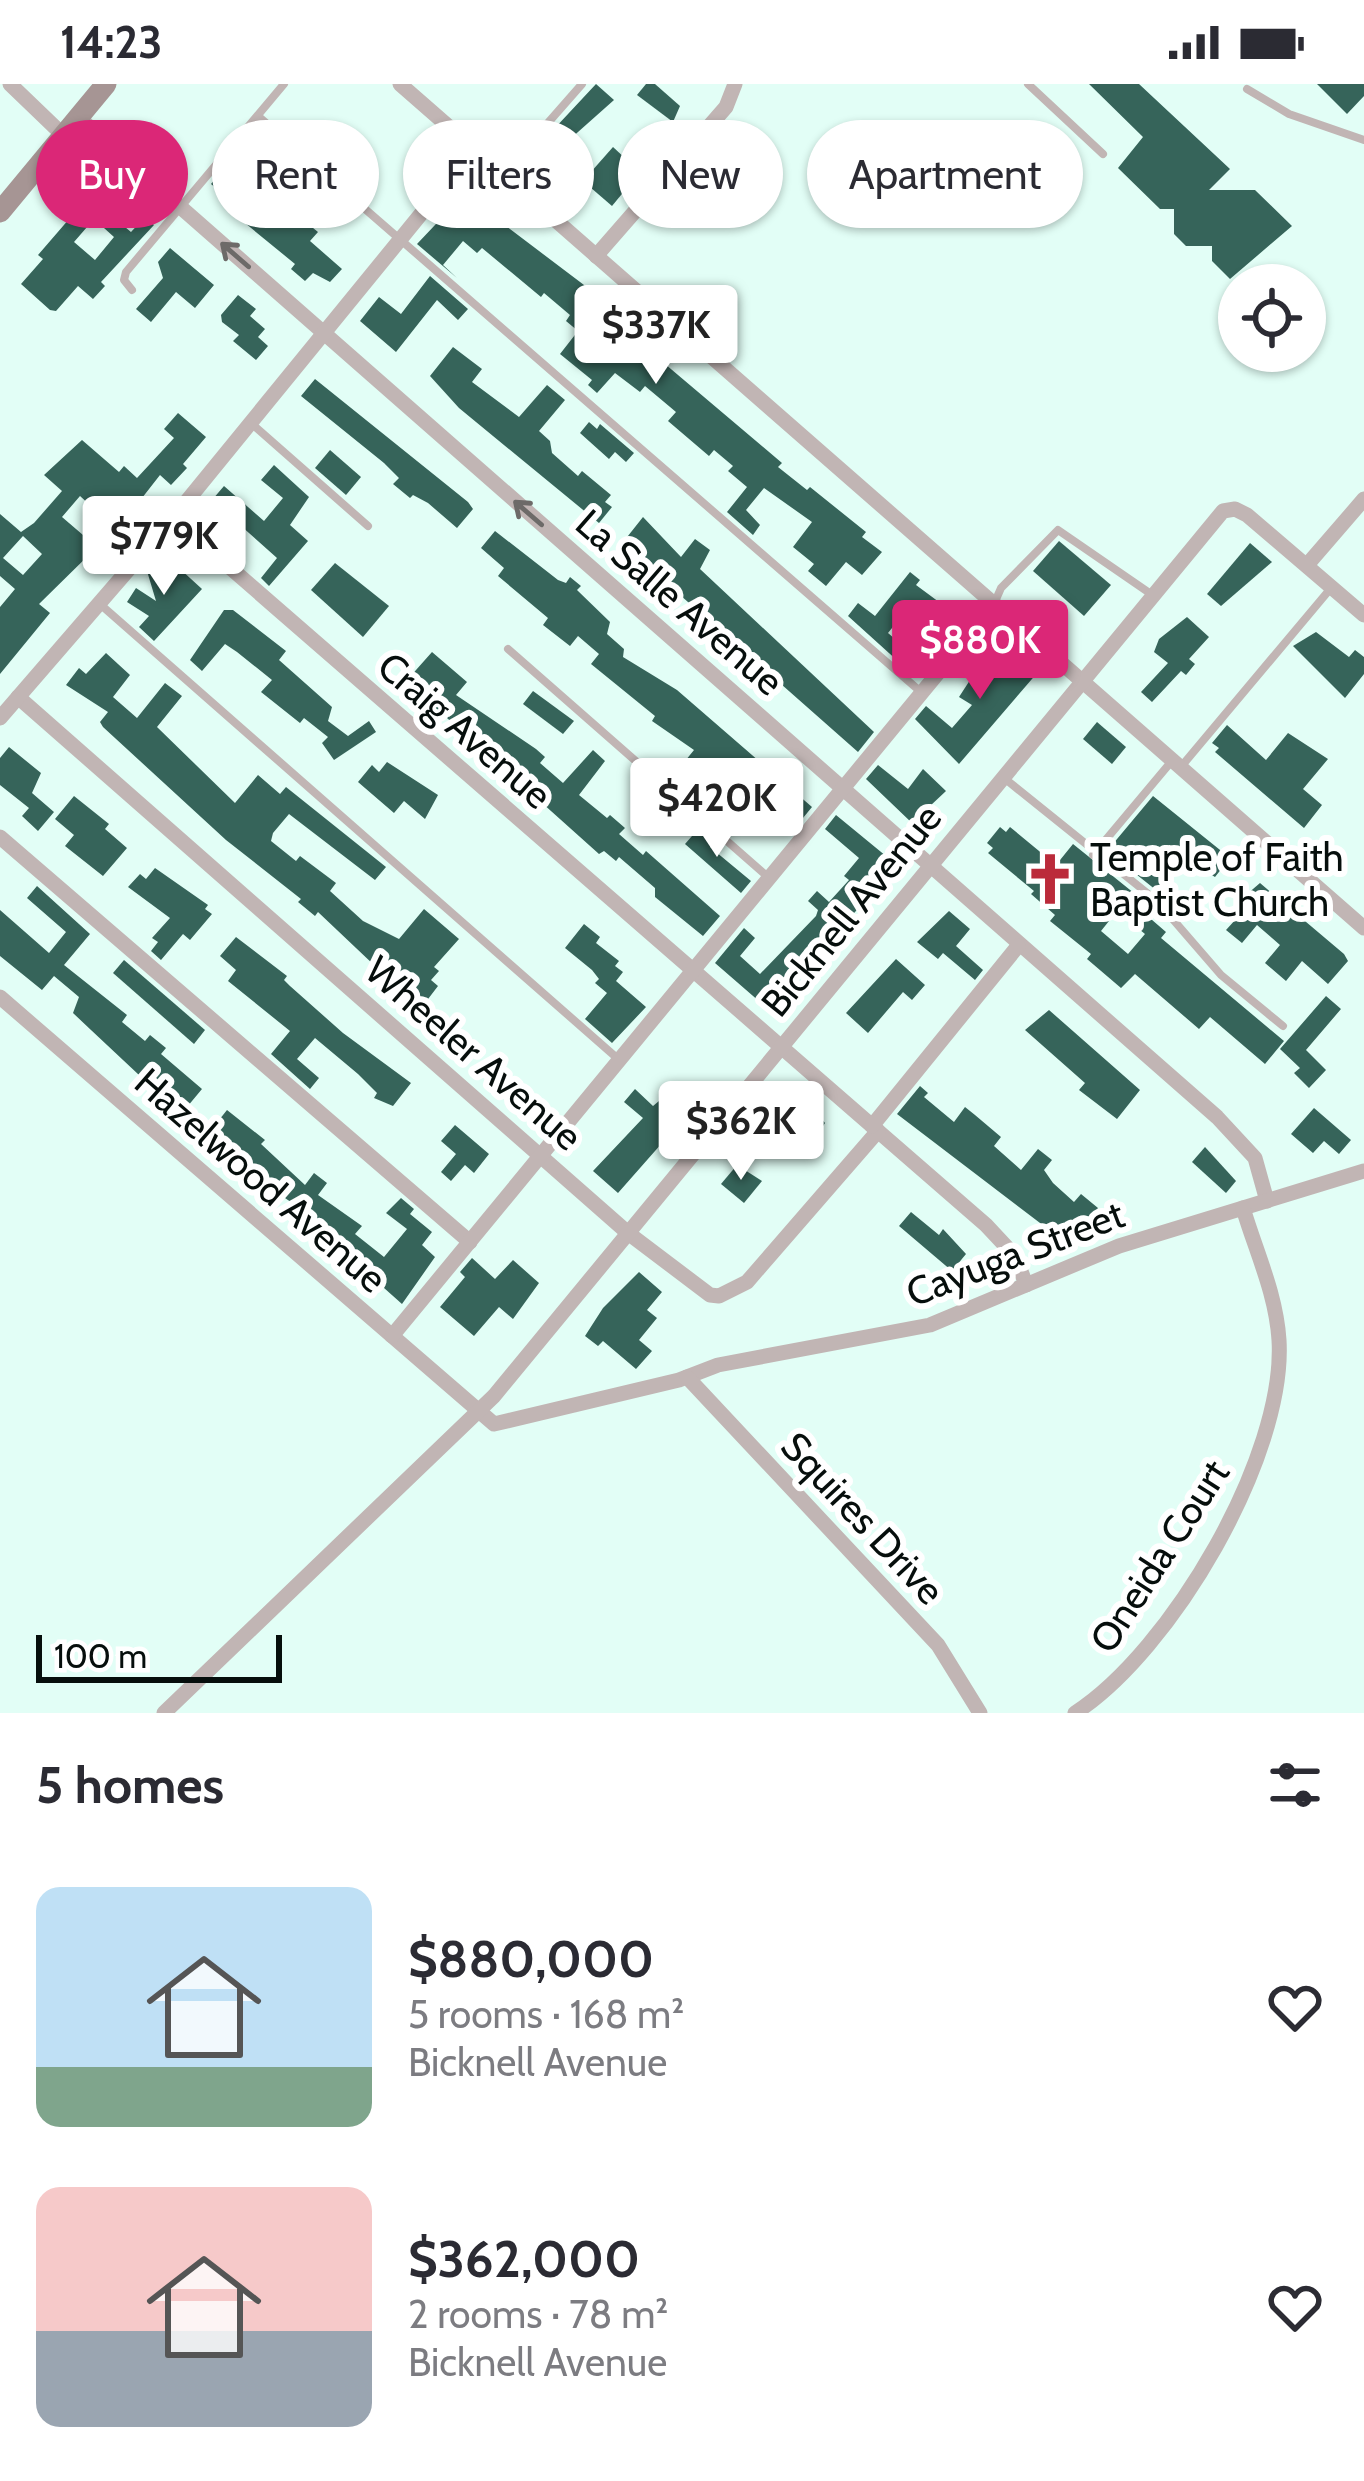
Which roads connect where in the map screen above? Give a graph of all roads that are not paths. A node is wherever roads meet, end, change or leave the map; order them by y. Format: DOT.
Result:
graph roads {
  1 [pos="10,84"];
  2 [pos="106,84"];
  3 [pos="284,84"];
  4 [pos="400,84"];
  5 [pos="582,84"];
  6 [pos="735,84"];
  7 [pos="1028,84"];
  8 [pos="1247,89"];
  9 [pos="258,116"];
  10 [pos="79,118"];
  11 [pos="47,120"];
  12 [pos="81,120"];
  13 [pos="441,120"];
  14 [pos="551,120"];
  15 [pos="1364,140"];
  16 [pos="1103,154"];
  17 [pos="36,168"];
  18 [pos="188,196"];
  19 [pos="0,212"];
  20 [pos="188,214"];
  21 [pos="162,228"];
  22 [pos="406,228"];
  23 [pos="564,228"];
  24 [pos="399,236"];
  25 [pos="596,256"];
  26 [pos="132,290"];
  27 [pos="323,332"];
  28 [pos="250,423"];
  29 [pos="1364,499"];
  30 [pos="173,518"];
  31 [pos="368,526"];
  32 [pos="1307,565"];
  33 [pos="1332,586"];
  34 [pos="1153,596"];
  35 [pos="99,604"];
  36 [pos="994,605"];
  37 [pos="1364,615"];
  38 [pos="508,649"];
  39 [pos="1082,681"];
  40 [pos="922,693"];
  41 [pos="18,697"];
  42 [pos="0,718"];
  43 [pos="1176,765"];
  44 [pos="1003,777"];
  45 [pos="842,784"];
  46 [pos="0,837"];
  47 [pos="1094,855"];
  48 [pos="932,867"];
  49 [pos="768,877"];
  50 [pos="1364,928"];
  51 [pos="1018,946"];
  52 [pos="692,972"];
  53 [pos="0,997"];
  54 [pos="1283,1026"];
  55 [pos="780,1049"];
  56 [pos="620,1060"];
  57 [pos="874,1128"];
  58 [pos="541,1156"];
  59 [pos="1364,1172"];
  60 [pos="1267,1201"];
  61 [pos="1243,1208"];
  62 [pos="628,1233"];
  63 [pos="470,1242"];
  64 [pos="1026,1285"];
  65 [pos="392,1336"];
  66 [pos="687,1376"];
  67 [pos="480,1412"];
  68 [pos="164,1713"];
  69 [pos="980,1713"];
  70 [pos="1075,1713"];
  1 -- 11 [label="street"];
  2 -- 10 [label="street"];
  3 -- 9 [label="lane"];
  4 -- 13 [label="street"];
  5 -- 14 [label="lane"];
  6 -- 25 [label="street"];
  7 -- 16 [label="lane"];
  8 -- 15 [label="lane"];
  9 -- 18 [label="lane"];
  9 -- 24 [label="lane"];
  10 -- 12 [label="street, La Salle Avenue"];
  17 -- 19 [label="street"];
  27 -- 20 [label="street, La Salle Avenue, one-way"];
  21 -- 26 [label="lane"];
  22 -- 24 [label="street"];
  23 -- 25 [label="street"];
  24 -- 27 [label="street"];
  24 -- 40 [label="lane"];
  25 -- 36 [label="street"];
  27 -- 28 [label="street"];
  45 -- 27 [label="street, La Salle Avenue, one-way"];
  28 -- 30 [label="street"];
  28 -- 31 [label="lane"];
  29 -- 32 [label="street"];
  30 -- 35 [label="street"];
  30 -- 52 [label="street, Craig Avenue"];
  32 -- 33 [label="street"];
  32 -- 34 [label="street, Bicknell Avenue"];
  33 -- 37 [label="street"];
  33 -- 43 [label="lane"];
  34 -- 36 [label="lane"];
  34 -- 39 [label="street, Bicknell Avenue"];
  35 -- 41 [label="street"];
  35 -- 56 [label="lane"];
  36 -- 39 [label="street"];
  36 -- 40 [label="street"];
  38 -- 49 [label="lane"];
  39 -- 43 [label="street"];
  39 -- 44 [label="street, Bicknell Avenue"];
  40 -- 45 [label="street"];
  41 -- 42 [label="street"];
  41 -- 58 [label="street, Wheeler Avenue"];
  43 -- 47 [label="lane"];
  43 -- 50 [label="street"];
  44 -- 47 [label="lane"];
  44 -- 48 [label="street, Bicknell Avenue"];
  45 -- 48 [label="street, La Salle Avenue"];
  45 -- 49 [label="street"];
  46 -- 63 [label="street"];
  47 -- 54 [label="lane"];
  48 -- 51 [label="street, La Salle Avenue"];
  48 -- 55 [label="street, Bicknell Avenue"];
  49 -- 52 [label="street"];
  51 -- 57 [label="street, Wheeler Avenue"];
  51 -- 60 [label="street, La Salle Avenue"];
  52 -- 55 [label="street, Craig Avenue"];
  52 -- 56 [label="street"];
  53 -- 65 [label="street, Hazelwood Avenue"];
  55 -- 57 [label="street, Craig Avenue"];
  55 -- 62 [label="street, Bicknell Avenue"];
  56 -- 58 [label="street"];
  57 -- 62 [label="street, Wheeler Avenue"];
  57 -- 64 [label="street, Craig Avenue"];
  58 -- 62 [label="street, Wheeler Avenue"];
  58 -- 63 [label="street"];
  59 -- 60 [label="street, Cayuga Street"];
  60 -- 61 [label="street, Cayuga Street"];
  61 -- 64 [label="street, Cayuga Street"];
  61 -- 70 [label="street, Oneida Court"];
  62 -- 67 [label="street, Bicknell Avenue"];
  63 -- 65 [label="street"];
  64 -- 66 [label="street, Cayuga Street"];
  65 -- 67 [label="street, Hazelwood Avenue"];
  66 -- 67 [label="street, Cayuga Street"];
  66 -- 69 [label="street, Squires Drive"];
  67 -- 68 [label="street, Bicknell Avenue"];
}
